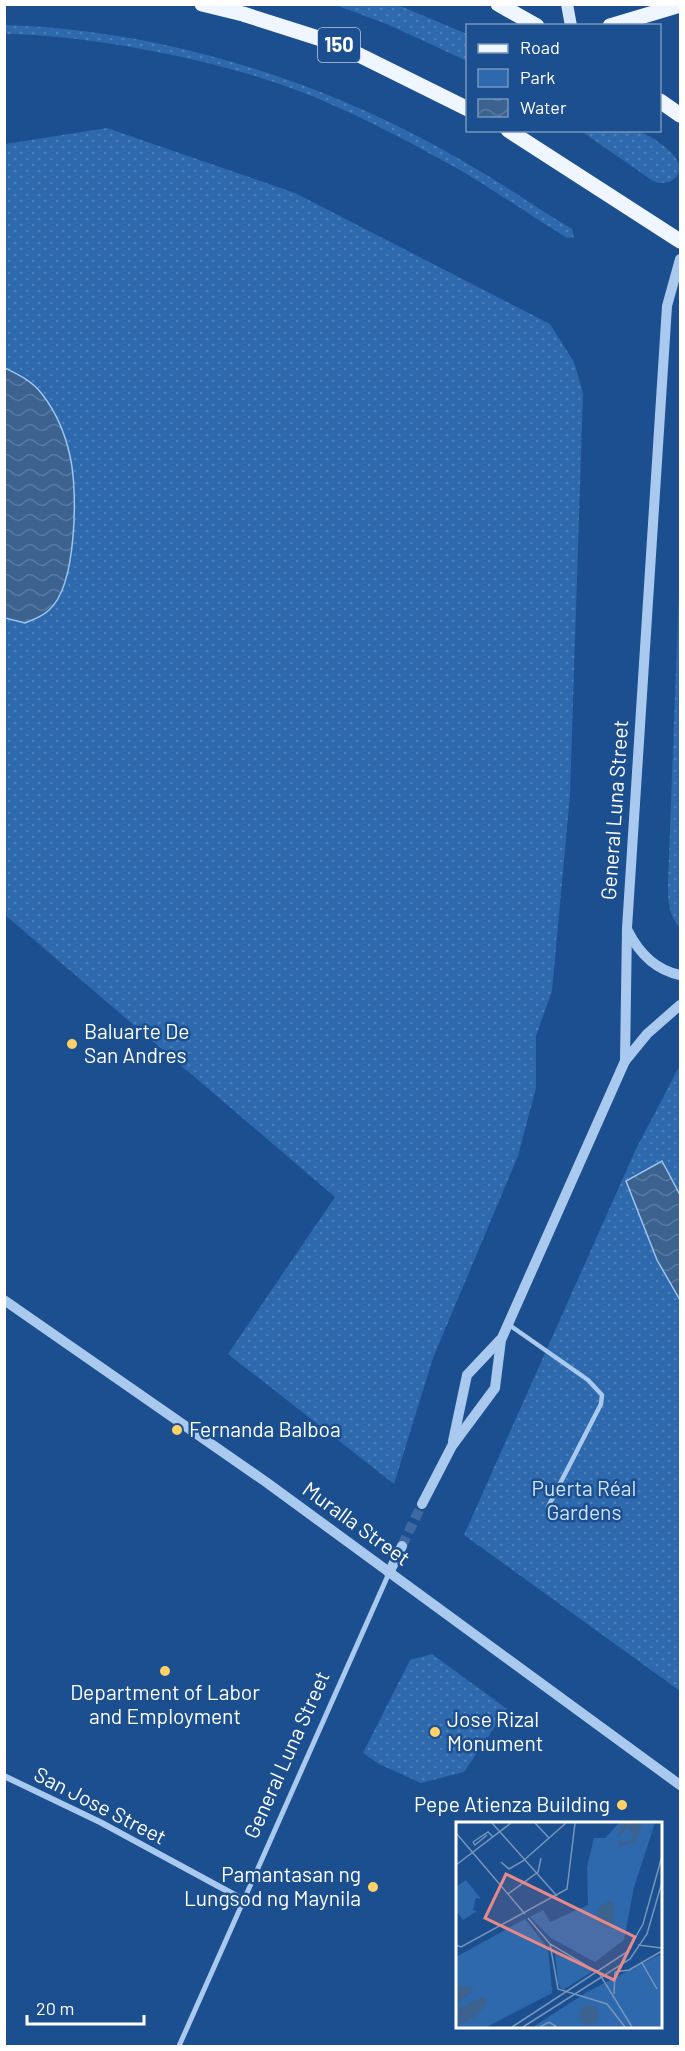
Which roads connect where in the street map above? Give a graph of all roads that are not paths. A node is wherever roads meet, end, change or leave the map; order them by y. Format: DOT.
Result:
graph roads {
  1 [pos="202,4"];
  2 [pos="498,4"];
  3 [pos="567,4"];
  4 [pos="681,5"];
  5 [pos="533,24"];
  6 [pos="571,24"];
  7 [pos="617,24"];
  8 [pos="661,102"];
  9 [pos="466,108"];
  10 [pos="681,115"];
  11 [pos="511,132"];
  12 [pos="681,241"];
  13 [pos="681,259"];
  14 [pos="627,928"];
  15 [pos="681,975"];
  16 [pos="681,1005"];
  17 [pos="625,1061"];
  18 [pos="4,1300"];
  19 [pos="508,1324"];
  20 [pos="501,1340"];
  21 [pos="452,1446"];
  22 [pos="422,1504"];
  23 [pos="548,1507"];
  24 [pos="402,1546"];
  25 [pos="389,1572"];
  26 [pos="4,1776"];
  27 [pos="681,1785"];
  28 [pos="244,1900"];
  29 [pos="179,2046"];
  1 -- 9 [label="main road, 150"];
  2 -- 5 [label="main road"];
  3 -- 6 [label="main road"];
  4 -- 7 [label="main road"];
  8 -- 10 [label="main road"];
  11 -- 12 [label="main road"];
  13 -- 14 [label="street, General Luna Street"];
  14 -- 15 [label="street"];
  14 -- 17 [label="street, General Luna Street"];
  16 -- 17 [label="street"];
  17 -- 19 [label="street, General Luna Street"];
  18 -- 25 [label="street, Muralla Street"];
  19 -- 20 [label="street, General Luna Street"];
  19 -- 23 [label="lane"];
  20 -- 21 [label="street, General Luna Street"];
  20 -- 21 [label="street, General Luna Street"];
  21 -- 22 [label="street, General Luna Street"];
  24 -- 25 [label="street, General Luna Street"];
  25 -- 27 [label="street, Muralla Street"];
  25 -- 28 [label="street, General Luna Street"];
  26 -- 28 [label="street, San Jose Street"];
  28 -- 29 [label="street, General Luna Street"];
}
